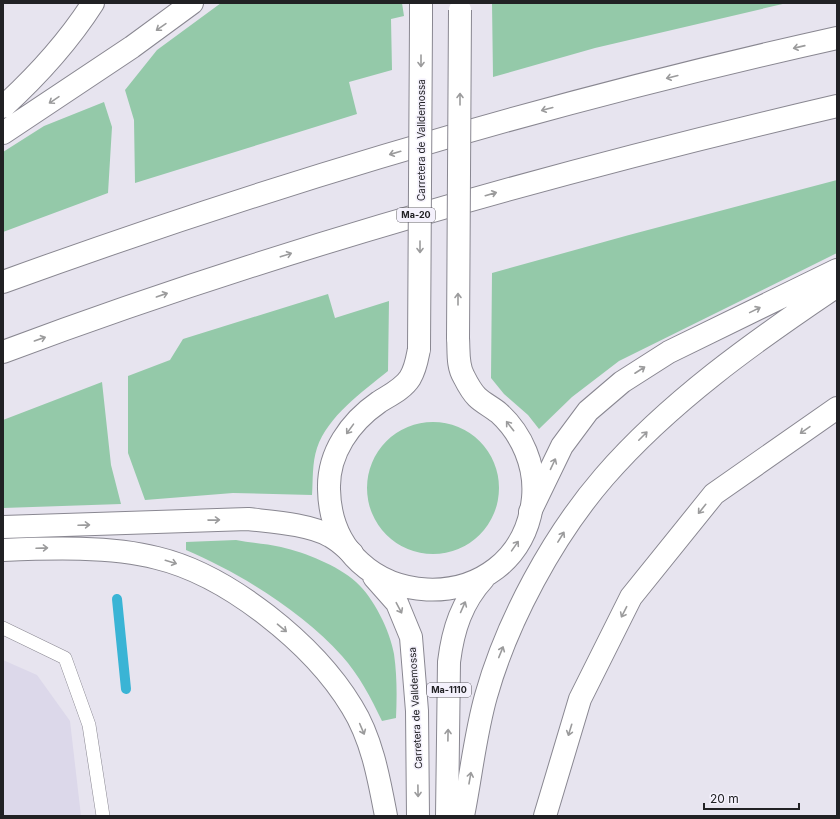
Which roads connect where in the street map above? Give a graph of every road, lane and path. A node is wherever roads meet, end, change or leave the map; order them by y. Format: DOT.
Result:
graph roads {
  1 [pos="93,3"];
  2 [pos="192,3"];
  3 [pos="460,6"];
  4 [pos="421,12"];
  5 [pos="837,38"];
  6 [pos="837,106"];
  7 [pos="3,107"];
  8 [pos="3,133"];
  9 [pos="837,270"];
  10 [pos="3,282"];
  11 [pos="837,286"];
  12 [pos="3,352"];
  13 [pos="837,408"];
  14 [pos="530,512"];
  15 [pos="3,527"];
  16 [pos="3,550"];
  17 [pos="358,560"];
  18 [pos="488,574"];
  19 [pos="3,628"];
  20 [pos="103,816"];
  21 [pos="386,816"];
  22 [pos="418,816"];
  23 [pos="447,816"];
  24 [pos="463,816"];
  25 [pos="545,816"];
  1 -- 7 [label="main road"];
  2 -- 8 [label="main road, one-way"];
  14 -- 3 [label="main road, Ma-1110, one-way, bridge"];
  4 -- 17 [label="main road, Carretera de Valldemossa, one-way, bridge"];
  5 -- 10 [label="main road, one-way"];
  12 -- 6 [label="main road, Ma-20, one-way"];
  14 -- 9 [label="main road, one-way"];
  24 -- 11 [label="main road, one-way"];
  13 -- 25 [label="main road, one-way"];
  18 -- 14 [label="main road, Ma-1110, one-way"];
  15 -- 17 [label="main road, one-way"];
  16 -- 21 [label="main road, one-way"];
  17 -- 18 [label="main road, Ma-1110"];
  17 -- 22 [label="main road, Carretera de Valldemossa, one-way"];
  23 -- 18 [label="main road, Ma-1110, one-way"];
  19 -- 20 [label="lane"];
}
